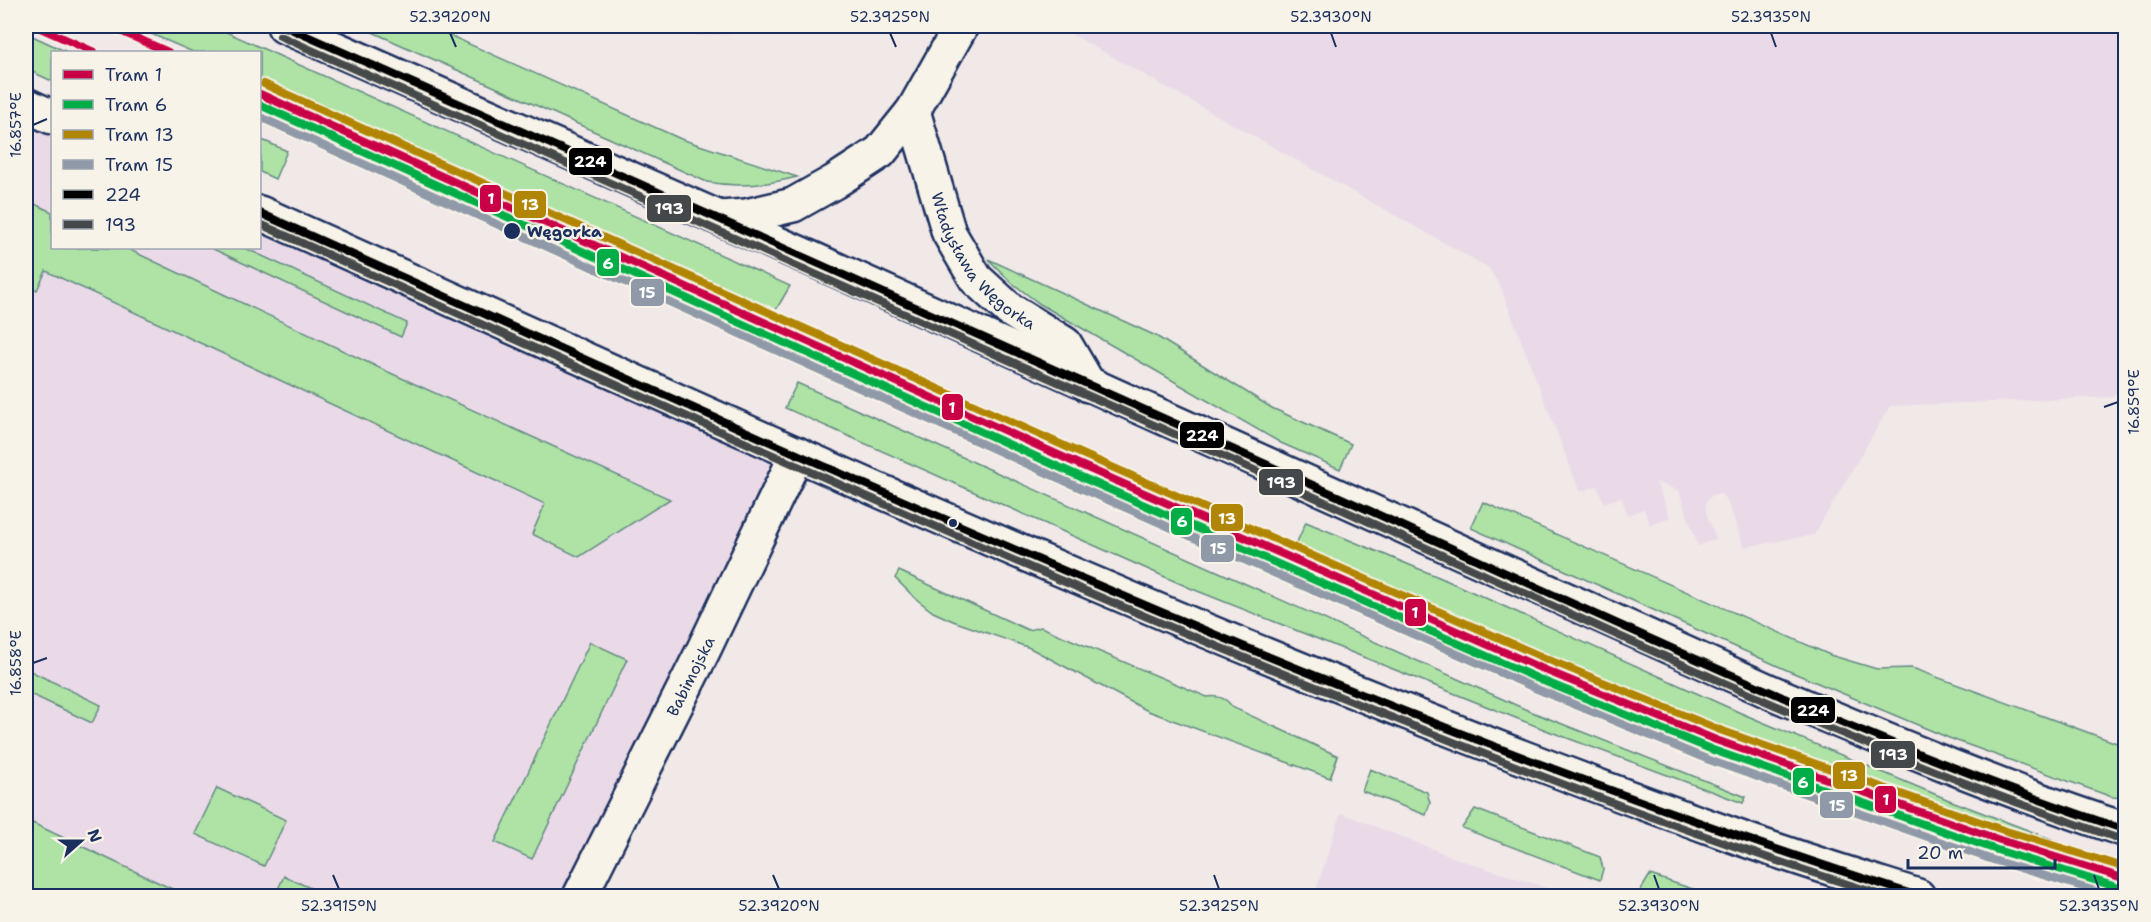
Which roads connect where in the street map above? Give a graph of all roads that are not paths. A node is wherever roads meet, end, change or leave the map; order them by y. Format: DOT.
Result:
graph roads {
  1 [pos="284,26"];
  2 [pos="961,26"];
  3 [pos="26,105"];
  4 [pos="913,111"];
  5 [pos="51,117"];
  6 [pos="261,213"];
  7 [pos="719,218"];
  8 [pos="1089,385"];
  9 [pos="797,454"];
  10 [pos="2126,830"];
  11 [pos="1915,896"];
  12 [pos="580,897"];
  1 -- 7 [label="street"];
  2 -- 4 [label="street"];
  3 -- 5 [label="street"];
  4 -- 7 [label="street"];
  4 -- 8 [label="street, Władysława Węgorka"];
  6 -- 9 [label="street"];
  7 -- 8 [label="street"];
  8 -- 10 [label="street"];
  9 -- 11 [label="street"];
  9 -- 12 [label="street, Babimojska"];
}
